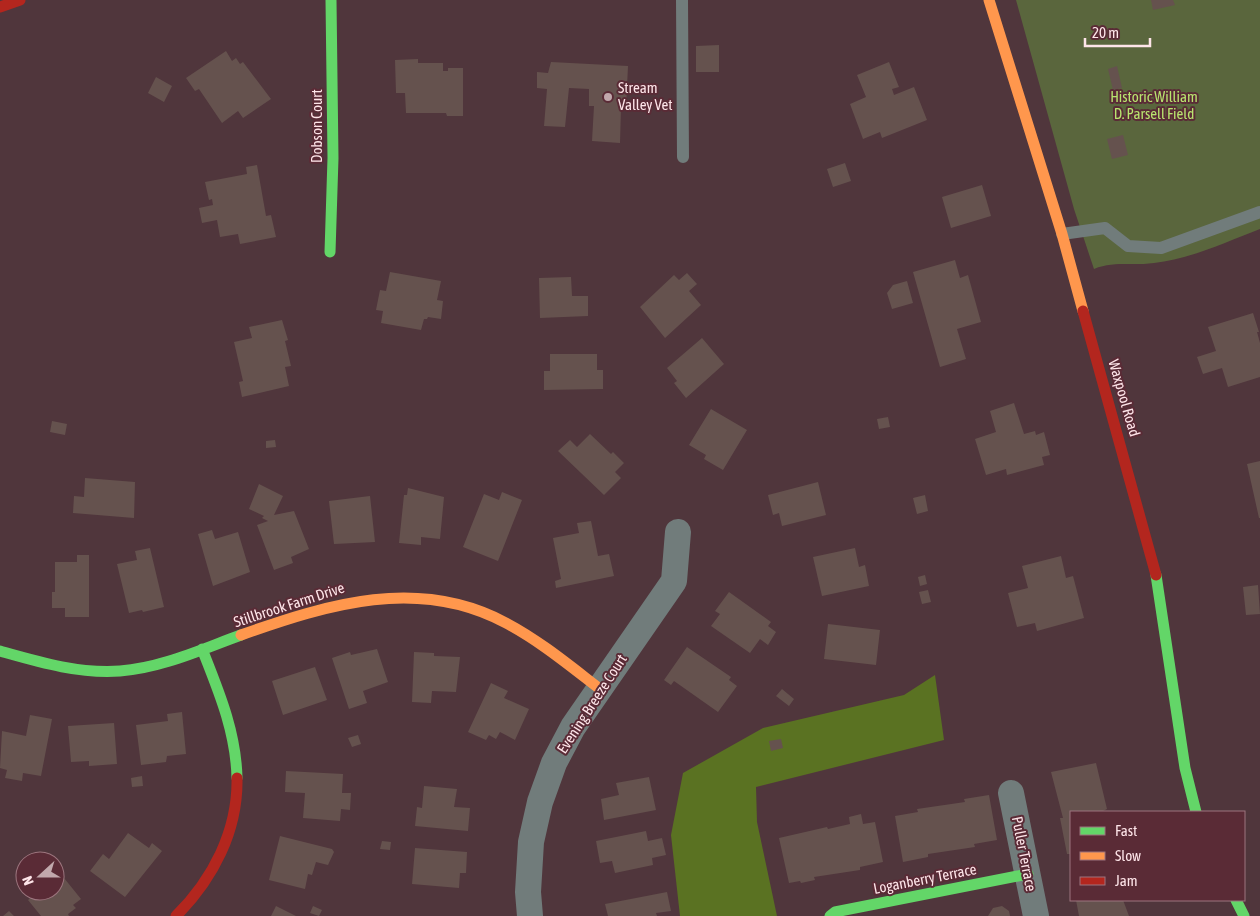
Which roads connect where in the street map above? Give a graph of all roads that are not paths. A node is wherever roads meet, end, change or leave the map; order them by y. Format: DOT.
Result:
graph roads {
  1 [pos="20,0"];
  2 [pos="331,0"];
  3 [pos="682,0"];
  4 [pos="990,0"];
  5 [pos="0,6"];
  6 [pos="683,157"];
  7 [pos="1260,212"];
  8 [pos="1062,234"];
  9 [pos="330,252"];
  10 [pos="678,532"];
  11 [pos="202,650"];
  12 [pos="0,651"];
  13 [pos="600,689"];
  14 [pos="1011,793"];
  15 [pos="1196,811"];
  16 [pos="1028,874"];
  17 [pos="1236,901"];
  18 [pos="176,916"];
  19 [pos="530,916"];
  20 [pos="830,916"];
  21 [pos="1036,916"];
  22 [pos="1244,916"];
  1 -- 5 [label="street"];
  2 -- 9 [label="street, Dobson Court"];
  3 -- 6 [label="lane"];
  4 -- 8 [label="street, Waxpool Road"];
  7 -- 8 [label="lane"];
  8 -- 15 [label="street, Waxpool Road"];
  10 -- 13 [label="street, Evening Breeze Court"];
  11 -- 12 [label="street, Stillbrook Farm Drive"];
  11 -- 13 [label="street, Stillbrook Farm Drive"];
  11 -- 18 [label="street"];
  13 -- 19 [label="street, Evening Breeze Court"];
  14 -- 16 [label="street, Puller Terrace"];
  16 -- 20 [label="street, Loganberry Terrace"];
  16 -- 21 [label="street, Puller Terrace"];
  17 -- 22 [label="street"];
}
